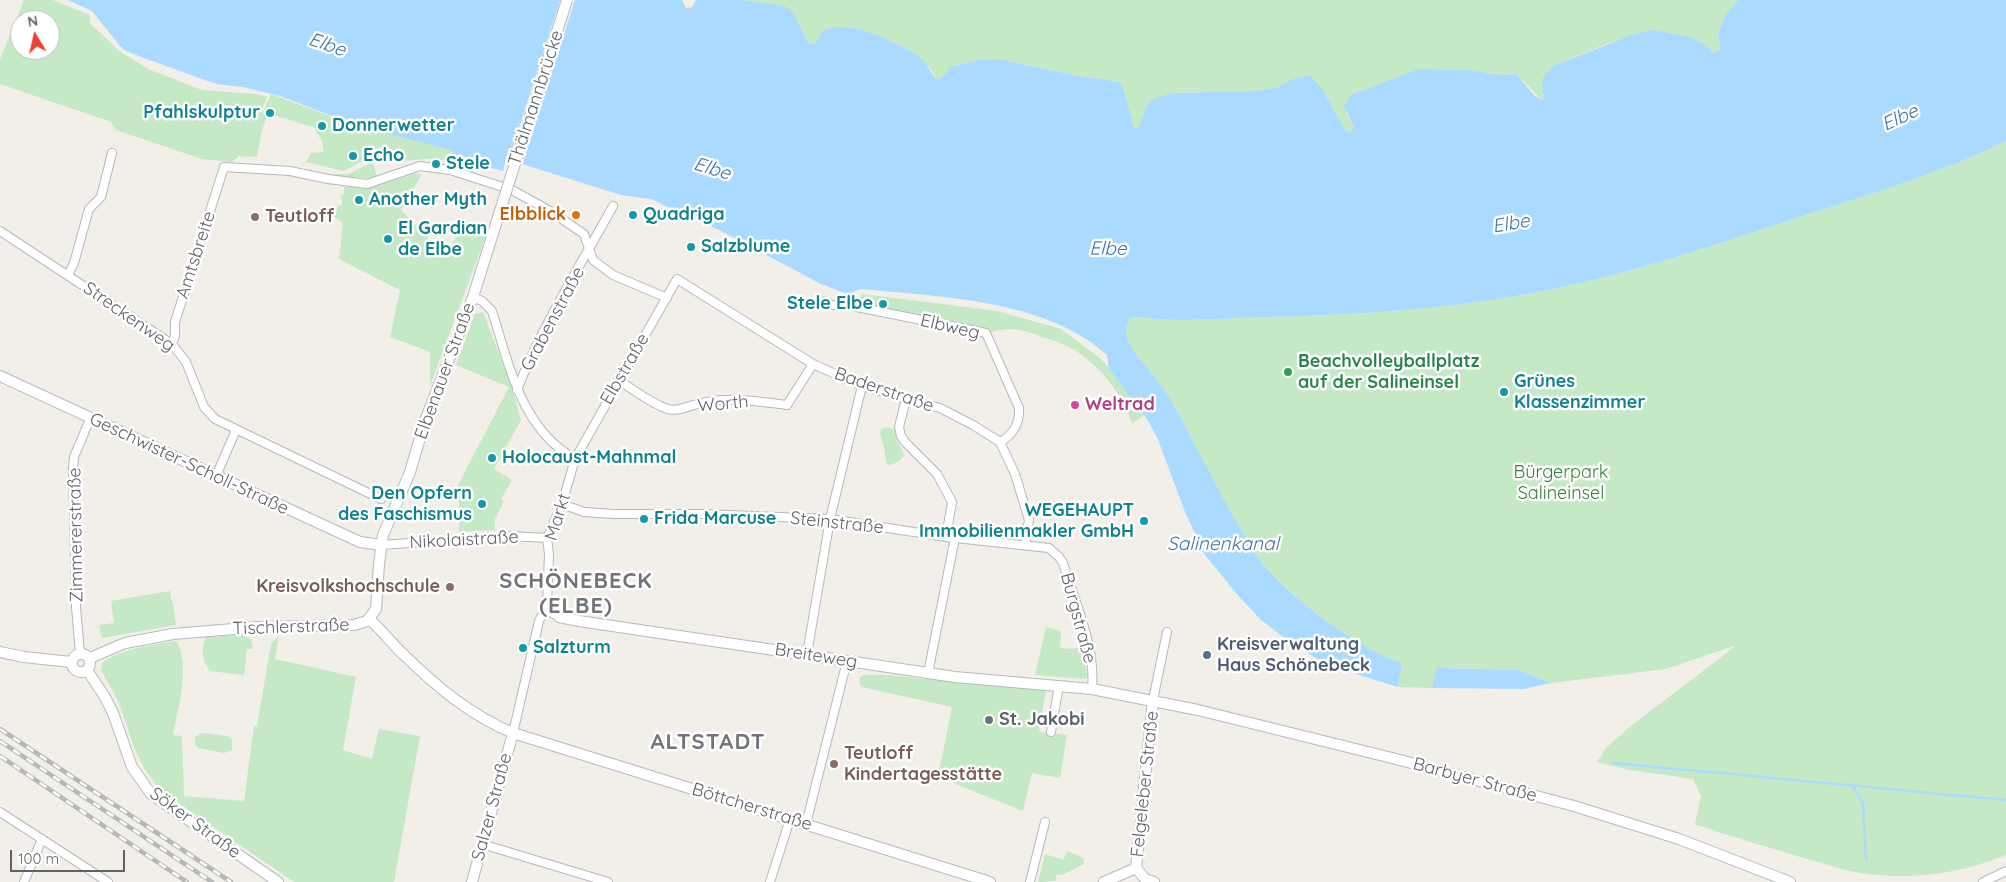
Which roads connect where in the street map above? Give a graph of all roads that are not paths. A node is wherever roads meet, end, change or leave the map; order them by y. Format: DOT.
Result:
graph roads {
  1 [pos="567,0"];
  2 [pos="112,153"];
  3 [pos="505,195"];
  4 [pos="614,206"];
  5 [pos="0,231"];
  6 [pos="590,248"];
  7 [pos="68,275"];
  8 [pos="677,279"];
  9 [pos="472,297"];
  10 [pos="667,298"];
  11 [pos="824,301"];
  12 [pos="172,344"];
  13 [pos="813,364"];
  14 [pos="0,376"];
  15 [pos="618,380"];
  16 [pos="862,386"];
  17 [pos="517,390"];
  18 [pos="906,399"];
  19 [pos="90,419"];
  20 [pos="236,430"];
  21 [pos="1000,442"];
  22 [pos="574,459"];
  23 [pos="216,476"];
  24 [pos="381,499"];
  25 [pos="562,504"];
  26 [pos="830,519"];
  27 [pos="950,537"];
  28 [pos="547,538"];
  29 [pos="1025,544"];
  30 [pos="381,545"];
  31 [pos="1052,550"];
  32 [pos="547,605"];
  33 [pos="559,617"];
  34 [pos="370,619"];
  35 [pos="1167,632"];
  36 [pos="0,652"];
  37 [pos="80,653"];
  38 [pos="807,654"];
  39 [pos="90,658"];
  40 [pos="847,661"];
  41 [pos="72,662"];
  42 [pos="87,670"];
  43 [pos="928,673"];
  44 [pos="1059,685"];
  45 [pos="1092,689"];
  46 [pos="1153,700"];
  47 [pos="1051,732"];
  48 [pos="513,733"];
  49 [pos="0,812"];
  50 [pos="790,819"];
  51 [pos="1046,822"];
  52 [pos="806,824"];
  53 [pos="42,839"];
  54 [pos="482,844"];
  55 [pos="1136,868"];
  56 [pos="2006,871"];
  57 [pos="1148,881"];
  58 [pos="24,882"];
  59 [pos="108,882"];
  60 [pos="278,882"];
  61 [pos="472,882"];
  62 [pos="608,882"];
  63 [pos="770,882"];
  64 [pos="990,882"];
  65 [pos="1030,882"];
  66 [pos="1104,882"];
  67 [pos="1790,882"];
  68 [pos="1983,882"];
  1 -- 3 [label="street, Thälmannbrücke, bridge"];
  2 -- 7 [label="street, Streckenweg"];
  3 -- 9 [label="street, Elbenauer Straße"];
  4 -- 6 [label="street, Grabenstraße"];
  5 -- 7 [label="street, Streckenweg"];
  6 -- 10 [label="street"];
  6 -- 12 [label="street, Amtsbreite"];
  6 -- 17 [label="street, Grabenstraße"];
  7 -- 12 [label="street, Streckenweg"];
  8 -- 10 [label="street, Elbstraße"];
  8 -- 13 [label="street, Baderstraße"];
  9 -- 17 [label="street"];
  9 -- 30 [label="street, Elbenauer Straße"];
  10 -- 15 [label="street, Elbstraße"];
  11 -- 21 [label="street, Elbweg"];
  12 -- 20 [label="street, Streckenweg"];
  13 -- 15 [label="street, Worth"];
  13 -- 16 [label="street, Baderstraße"];
  14 -- 19 [label="street, Geschwister-Scholl-Straße"];
  15 -- 22 [label="street, Elbstraße"];
  16 -- 18 [label="street, Baderstraße"];
  16 -- 26 [label="street"];
  17 -- 22 [label="street"];
  18 -- 21 [label="street, Baderstraße"];
  18 -- 27 [label="street"];
  19 -- 23 [label="street, Geschwister-Scholl-Straße"];
  19 -- 37 [label="street, Zimmererstraße"];
  20 -- 23 [label="street"];
  20 -- 24 [label="street, Streckenweg"];
  21 -- 29 [label="street"];
  22 -- 25 [label="street, Markt"];
  23 -- 30 [label="street, Geschwister-Scholl-Straße"];
  25 -- 26 [label="street, Steinstraße"];
  25 -- 28 [label="street, Markt"];
  26 -- 27 [label="street, Steinstraße"];
  26 -- 38 [label="street"];
  27 -- 29 [label="street, Steinstraße"];
  27 -- 43 [label="street"];
  28 -- 30 [label="street, Nikolaistraße"];
  28 -- 32 [label="street, Markt"];
  29 -- 31 [label="street, Steinstraße"];
  30 -- 34 [label="street, Elbenauer Straße"];
  31 -- 45 [label="street, Burgstraße"];
  32 -- 33 [label="street, Breiteweg"];
  32 -- 48 [label="street"];
  33 -- 38 [label="street, Breiteweg"];
  34 -- 39 [label="street, Tischlerstraße"];
  34 -- 48 [label="street, Tischlerstraße"];
  35 -- 46 [label="street"];
  36 -- 41 [label="street"];
  37 -- 39 [label="street"];
  37 -- 41 [label="street"];
  38 -- 40 [label="street, Breiteweg"];
  39 -- 42 [label="street"];
  40 -- 43 [label="street, Breiteweg"];
  40 -- 52 [label="street"];
  41 -- 42 [label="street"];
  42 -- 60 [label="street, Söker Straße"];
  43 -- 44 [label="street, Breiteweg"];
  44 -- 45 [label="street, Breiteweg"];
  44 -- 47 [label="street"];
  45 -- 46 [label="street, Barbyer Straße"];
  46 -- 55 [label="street, Felgeleber Straße"];
  46 -- 67 [label="street, Barbyer Straße"];
  48 -- 50 [label="street, Böttcherstraße"];
  48 -- 54 [label="street, Salzer Straße"];
  49 -- 53 [label="street"];
  50 -- 52 [label="street, Böttcherstraße"];
  50 -- 63 [label="street"];
  51 -- 65 [label="street"];
  52 -- 64 [label="street, Böttcherstraße"];
  53 -- 58 [label="street"];
  53 -- 59 [label="street"];
  54 -- 61 [label="street, Salzer Straße"];
  54 -- 62 [label="street"];
  55 -- 57 [label="street"];
  55 -- 66 [label="street"];
  56 -- 68 [label="street"];
}
